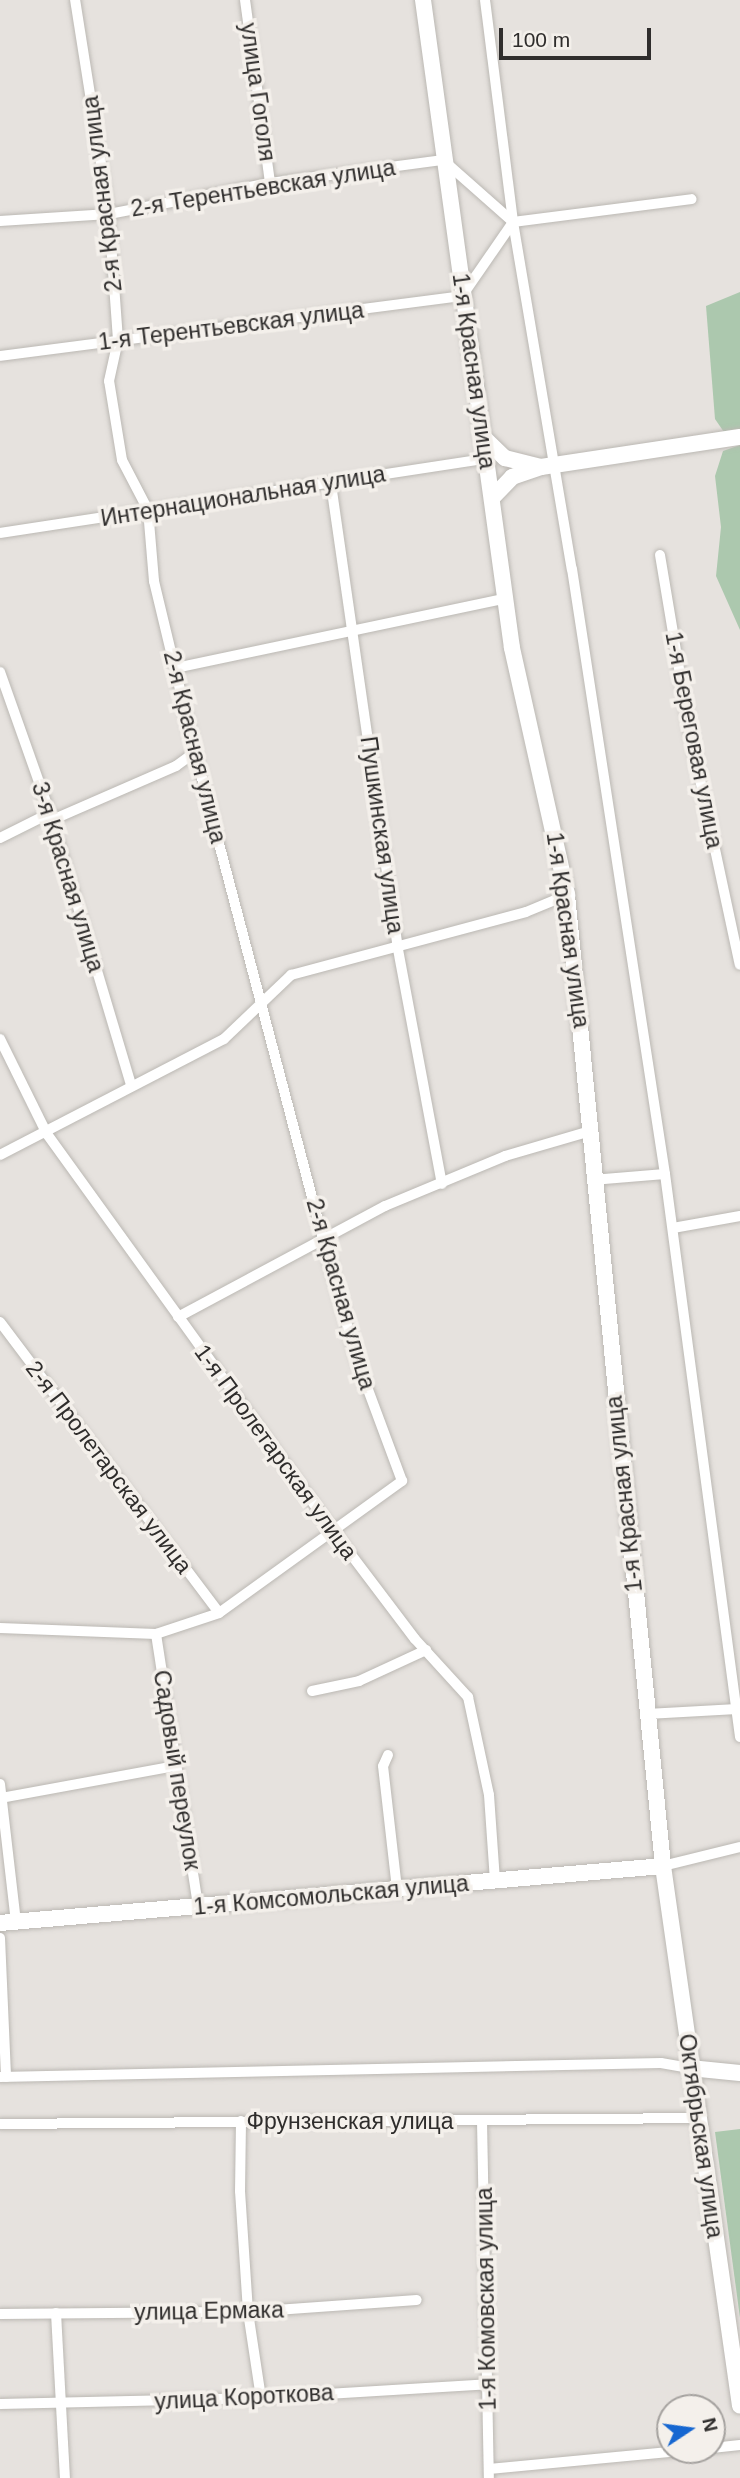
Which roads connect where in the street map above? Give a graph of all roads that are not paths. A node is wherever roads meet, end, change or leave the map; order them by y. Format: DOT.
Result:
graph roads {
  1 [pos="75,0"];
  2 [pos="245,0"];
  3 [pos="423,0"];
  4 [pos="429,0"];
  5 [pos="485,0"];
  6 [pos="443,160"];
  7 [pos="270,183"];
  8 [pos="692,199"];
  9 [pos="109,214"];
  10 [pos="0,221"];
  11 [pos="513,222"];
  12 [pos="463,296"];
  13 [pos="118,340"];
  14 [pos="0,356"];
  15 [pos="482,436"];
  16 [pos="740,437"];
  17 [pos="486,459"];
  18 [pos="547,466"];
  19 [pos="331,484"];
  20 [pos="493,497"];
  21 [pos="148,510"];
  22 [pos="0,533"];
  23 [pos="660,555"];
  24 [pos="506,598"];
  25 [pos="352,631"];
  26 [pos="175,668"];
  27 [pos="0,672"];
  28 [pos="195,752"];
  29 [pos="51,816"];
  30 [pos="0,838"];
  31 [pos="567,895"];
  32 [pos="397,944"];
  33 [pos="740,965"];
  34 [pos="260,1003"];
  35 [pos="0,1039"];
  36 [pos="131,1084"];
  37 [pos="587,1132"];
  38 [pos="47,1134"];
  39 [pos="0,1155"];
  40 [pos="665,1174"];
  41 [pos="592,1180"];
  42 [pos="442,1184"];
  43 [pos="740,1216"];
  44 [pos="673,1228"];
  45 [pos="323,1239"];
  46 [pos="178,1317"];
  47 [pos="0,1322"];
  48 [pos="334,1532"];
  49 [pos="219,1613"];
  50 [pos="0,1628"];
  51 [pos="156,1634"];
  52 [pos="426,1650"];
  53 [pos="312,1691"];
  54 [pos="737,1709"];
  55 [pos="647,1714"];
  56 [pos="740,1737"];
  57 [pos="388,1755"];
  58 [pos="175,1766"];
  59 [pos="0,1784"];
  60 [pos="1,1798"];
  61 [pos="740,1847"];
  62 [pos="663,1866"];
  63 [pos="495,1880"];
  64 [pos="397,1888"];
  65 [pos="198,1906"];
  66 [pos="8,1923"];
  67 [pos="0,1938"];
  68 [pos="690,2068"];
  69 [pos="740,2073"];
  70 [pos="3,2077"];
  71 [pos="700,2118"];
  72 [pos="241,2121"];
  73 [pos="482,2121"];
  74 [pos="0,2124"];
  75 [pos="417,2300"];
  76 [pos="247,2312"];
  77 [pos="55,2313"];
  78 [pos="0,2314"];
  79 [pos="735,2336"];
  80 [pos="488,2384"];
  81 [pos="261,2398"];
  82 [pos="0,2404"];
  83 [pos="62,2404"];
  84 [pos="740,2406"];
  85 [pos="656,2454"];
  86 [pos="489,2474"];
  87 [pos="65,2478"];
  1 -- 9 [label="street, 2-я Красная улица"];
  2 -- 7 [label="street, улица Гоголя"];
  3 -- 4 [label="street"];
  3 -- 6 [label="main road, 1-я Красная улица"];
  5 -- 11 [label="street"];
  6 -- 7 [label="street, 2-я Терентьевская улица"];
  6 -- 11 [label="street"];
  6 -- 12 [label="main road, 1-я Красная улица"];
  7 -- 9 [label="street, 2-я Терентьевская улица"];
  8 -- 11 [label="street"];
  9 -- 10 [label="street, 2-я Терентьевская улица"];
  9 -- 13 [label="street, 2-я Красная улица"];
  11 -- 12 [label="street"];
  11 -- 18 [label="street"];
  12 -- 13 [label="street, 1-я Терентьевская улица"];
  12 -- 15 [label="main road, 1-я Красная улица"];
  13 -- 14 [label="street, 1-я Терентьевская улица"];
  13 -- 21 [label="street, 2-я Красная улица"];
  15 -- 17 [label="main road, 1-я Красная улица"];
  15 -- 18 [label="main road"];
  16 -- 18 [label="main road"];
  17 -- 19 [label="street, Интернациональная улица"];
  17 -- 20 [label="main road, 1-я Красная улица"];
  18 -- 20 [label="main road"];
  18 -- 40 [label="street"];
  19 -- 21 [label="street, Интернациональная улица"];
  19 -- 25 [label="street, Пушкинская улица"];
  20 -- 24 [label="main road, 1-я Красная улица"];
  21 -- 22 [label="street, Интернациональная улица"];
  21 -- 26 [label="street, 2-я Красная улица"];
  23 -- 33 [label="street, 1-я Береговая улица"];
  24 -- 25 [label="street"];
  24 -- 31 [label="main road, 1-я Красная улица"];
  25 -- 26 [label="street"];
  25 -- 32 [label="street, Пушкинская улица"];
  26 -- 28 [label="street, 2-я Красная улица"];
  27 -- 29 [label="street, 3-я Красная улица"];
  28 -- 29 [label="street"];
  28 -- 34 [label="street, 2-я Красная улица"];
  29 -- 30 [label="street"];
  29 -- 36 [label="street, 3-я Красная улица"];
  31 -- 32 [label="street"];
  31 -- 37 [label="main road, 1-я Красная улица"];
  32 -- 34 [label="street"];
  32 -- 42 [label="street, Пушкинская улица"];
  34 -- 36 [label="street"];
  34 -- 45 [label="street, 2-я Красная улица"];
  35 -- 38 [label="street, 1-я Пролетарская улица"];
  36 -- 38 [label="street"];
  37 -- 41 [label="main road, 1-я Красная улица"];
  37 -- 42 [label="street"];
  38 -- 39 [label="street"];
  38 -- 46 [label="street, 1-я Пролетарская улица"];
  40 -- 41 [label="street"];
  40 -- 44 [label="street"];
  41 -- 55 [label="main road, 1-я Красная улица"];
  42 -- 45 [label="street"];
  43 -- 44 [label="street"];
  44 -- 54 [label="street"];
  45 -- 46 [label="street"];
  45 -- 48 [label="street, 2-я Красная улица"];
  46 -- 48 [label="street, 1-я Пролетарская улица"];
  47 -- 49 [label="street, 2-я Пролетарская улица"];
  48 -- 49 [label="street"];
  48 -- 52 [label="street, 1-я Пролетарская улица"];
  49 -- 51 [label="street"];
  50 -- 51 [label="street"];
  51 -- 58 [label="street, Садовый переулок"];
  52 -- 53 [label="street"];
  52 -- 63 [label="street, 1-я Пролетарская улица"];
  54 -- 55 [label="street"];
  54 -- 56 [label="street"];
  55 -- 62 [label="main road, 1-я Красная улица"];
  57 -- 64 [label="street"];
  58 -- 60 [label="street"];
  58 -- 65 [label="street, Садовый переулок"];
  59 -- 60 [label="street"];
  60 -- 66 [label="street"];
  61 -- 62 [label="street"];
  62 -- 63 [label="main road, 1-я Комсомольская улица"];
  62 -- 68 [label="main road, Октябрьская улица"];
  63 -- 64 [label="main road, 1-я Комсомольская улица"];
  64 -- 65 [label="main road, 1-я Комсомольская улица"];
  65 -- 66 [label="main road, 1-я Комсомольская улица"];
  67 -- 70 [label="street"];
  68 -- 69 [label="main road"];
  68 -- 70 [label="street"];
  68 -- 71 [label="main road, Октябрьская улица"];
  71 -- 73 [label="street, Фрунзенская улица"];
  71 -- 79 [label="main road, Октябрьская улица"];
  72 -- 73 [label="street, Фрунзенская улица"];
  72 -- 74 [label="street, Фрунзенская улица"];
  72 -- 76 [label="street"];
  73 -- 80 [label="street, 1-я Комовская улица"];
  75 -- 76 [label="street, улица Ермака"];
  76 -- 77 [label="street, улица Ермака"];
  76 -- 81 [label="street"];
  77 -- 78 [label="street, улица Ермака"];
  77 -- 83 [label="street"];
  79 -- 84 [label="main road, Октябрьская улица"];
  80 -- 81 [label="street, улица Короткова"];
  80 -- 86 [label="street, 1-я Комовская улица"];
  81 -- 83 [label="street, улица Короткова"];
  82 -- 83 [label="street, улица Короткова"];
  83 -- 87 [label="street"];
  85 -- 86 [label="street"];
}
